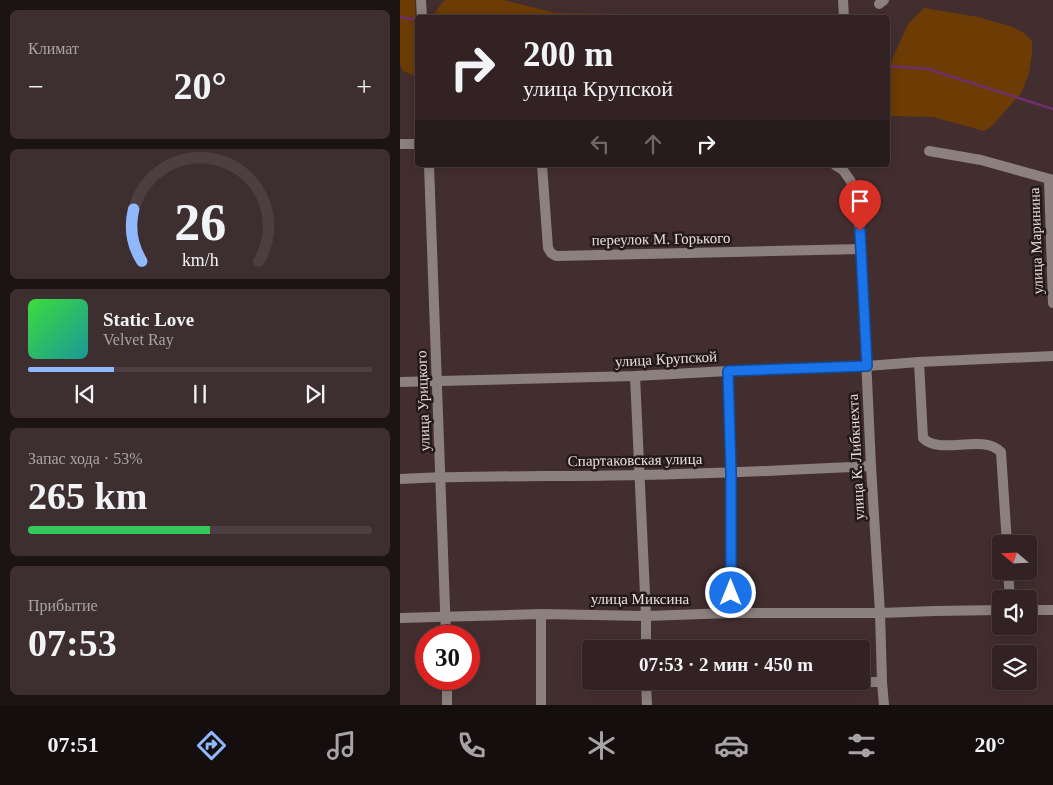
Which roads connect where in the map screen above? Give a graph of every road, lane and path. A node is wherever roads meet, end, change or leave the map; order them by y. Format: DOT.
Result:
graph roads {
  1 [pos="421,0"];
  2 [pos="843,0"];
  3 [pos="422,15"];
  4 [pos="844,15"];
  5 [pos="400,144"];
  6 [pos="415,144"];
  7 [pos="929,151"];
  8 [pos="429,167"];
  9 [pos="542,167"];
  10 [pos="838,167"];
  11 [pos="1051,180"];
  12 [pos="861,249"];
  13 [pos="1053,303"];
  14 [pos="1053,356"];
  15 [pos="919,362"];
  16 [pos="867,366"];
  17 [pos="728,371"];
  18 [pos="635,376"];
  19 [pos="437,381"];
  20 [pos="400,382"];
  21 [pos="871,466"];
  22 [pos="731,473"];
  23 [pos="640,476"];
  24 [pos="441,477"];
  25 [pos="400,479"];
  26 [pos="1006,535"];
  27 [pos="992,610"];
  28 [pos="1037,610"];
  29 [pos="1053,610"];
  30 [pos="731,613"];
  31 [pos="880,613"];
  32 [pos="541,614"];
  33 [pos="446,616"];
  34 [pos="646,616"];
  35 [pos="400,618"];
  36 [pos="446,625"];
  37 [pos="646,640"];
  38 [pos="870,682"];
  39 [pos="882,682"];
  40 [pos="447,690"];
  41 [pos="646,690"];
  42 [pos="447,705"];
  43 [pos="541,705"];
  44 [pos="647,705"];
  45 [pos="884,705"];
  1 -- 3 [label="street"];
  2 -- 4 [label="street"];
  5 -- 6 [label="street"];
  7 -- 11 [label="street"];
  8 -- 19 [label="street, улица Урицкого"];
  9 -- 12 [label="street, переулок М. Горького"];
  10 -- 12 [label="street, улица К. Либкнехта"];
  11 -- 13 [label="street, улица Маринина"];
  12 -- 16 [label="street, улица К. Либкнехта"];
  14 -- 15 [label="street, улица Крупской"];
  15 -- 16 [label="street, улица Крупской"];
  15 -- 26 [label="street"];
  16 -- 17 [label="street, улица Крупской"];
  16 -- 21 [label="street, улица К. Либкнехта"];
  17 -- 18 [label="street, улица Крупской"];
  17 -- 22 [label="street"];
  18 -- 19 [label="street, улица Крупской"];
  18 -- 23 [label="street"];
  19 -- 20 [label="street, улица Крупской"];
  19 -- 24 [label="street, улица Урицкого"];
  21 -- 22 [label="street, Спартаковская улица"];
  21 -- 31 [label="street, улица К. Либкнехта"];
  22 -- 23 [label="street, Спартаковская улица"];
  22 -- 30 [label="street"];
  23 -- 24 [label="street, Спартаковская улица"];
  23 -- 34 [label="street"];
  24 -- 25 [label="street, Спартаковская улица"];
  24 -- 33 [label="street, улица Урицкого"];
  27 -- 31 [label="street, улица Миксина"];
  28 -- 29 [label="street"];
  30 -- 31 [label="street, улица Миксина"];
  30 -- 34 [label="street, улица Миксина"];
  31 -- 39 [label="street, улица К. Либкнехта"];
  32 -- 33 [label="street, улица Миксина"];
  32 -- 34 [label="street, улица Миксина"];
  32 -- 43 [label="street"];
  33 -- 35 [label="street, улица Миксина"];
  33 -- 36 [label="street, улица Урицкого"];
  34 -- 37 [label="street"];
  38 -- 39 [label="street"];
  39 -- 45 [label="street, улица К. Либкнехта"];
  40 -- 42 [label="street"];
  41 -- 44 [label="street"];
}
